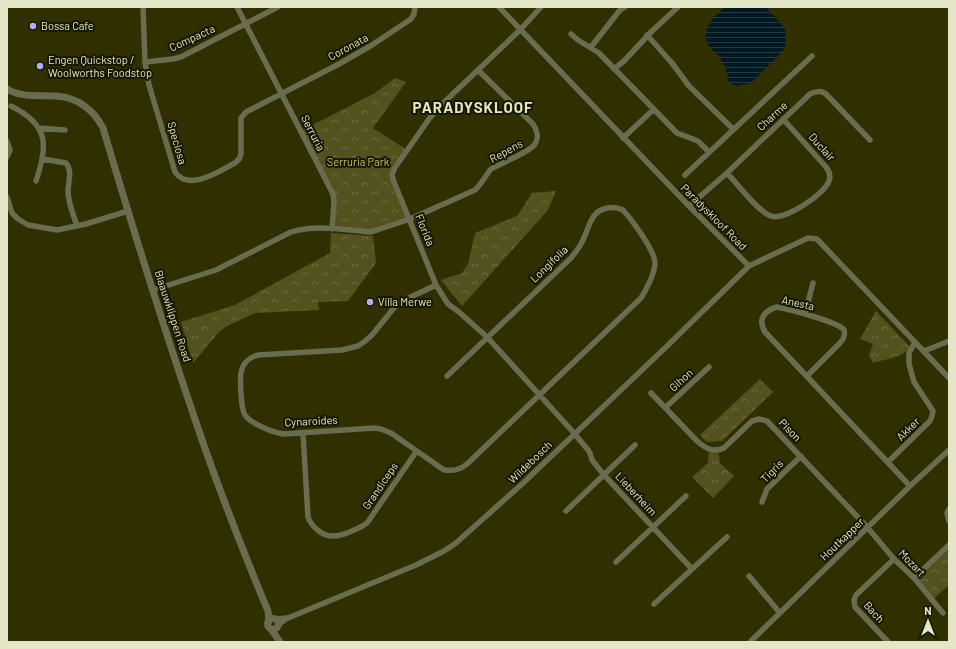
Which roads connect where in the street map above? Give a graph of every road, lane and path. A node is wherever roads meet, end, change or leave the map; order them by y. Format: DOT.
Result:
graph roads {
  1 [pos="143,7"];
  2 [pos="237,7"];
  3 [pos="278,7"];
  4 [pos="415,7"];
  5 [pos="499,7"];
  6 [pos="541,7"];
  7 [pos="625,7"];
  8 [pos="678,7"];
  9 [pos="245,24"];
  10 [pos="520,30"];
  11 [pos="571,34"];
  12 [pos="647,35"];
  13 [pos="591,47"];
  14 [pos="812,56"];
  15 [pos="145,62"];
  16 [pos="614,69"];
  17 [pos="478,70"];
  18 [pos="7,89"];
  19 [pos="282,94"];
  20 [pos="11,106"];
  21 [pos="653,110"];
  22 [pos="783,120"];
  23 [pos="39,128"];
  24 [pos="733,129"];
  25 [pos="65,130"];
  26 [pos="623,138"];
  27 [pos="870,140"];
  28 [pos="7,141"];
  29 [pos="709,152"];
  30 [pos="7,157"];
  31 [pos="43,159"];
  32 [pos="727,172"];
  33 [pos="685,175"];
  34 [pos="36,181"];
  35 [pos="7,197"];
  36 [pos="689,206"];
  37 [pos="128,211"];
  38 [pos="410,219"];
  39 [pos="77,226"];
  40 [pos="332,229"];
  41 [pos="749,266"];
  42 [pos="813,283"];
  43 [pos="436,285"];
  44 [pos="152,290"];
  45 [pos="805,314"];
  46 [pos="487,337"];
  47 [pos="949,341"];
  48 [pos="915,342"];
  49 [pos="924,351"];
  50 [pos="709,367"];
  51 [pos="447,376"];
  52 [pos="807,376"];
  53 [pos="949,378"];
  54 [pos="651,393"];
  55 [pos="539,395"];
  56 [pos="666,407"];
  57 [pos="303,433"];
  58 [pos="574,433"];
  59 [pos="635,445"];
  60 [pos="949,450"];
  61 [pos="416,452"];
  62 [pos="801,456"];
  63 [pos="888,462"];
  64 [pos="604,475"];
  65 [pos="910,486"];
  66 [pos="686,496"];
  67 [pos="762,502"];
  68 [pos="949,509"];
  69 [pos="566,511"];
  70 [pos="949,521"];
  71 [pos="653,527"];
  72 [pos="868,528"];
  73 [pos="727,537"];
  74 [pos="949,545"];
  75 [pos="894,559"];
  76 [pos="616,562"];
  77 [pos="692,569"];
  78 [pos="749,576"];
  79 [pos="914,578"];
  80 [pos="654,604"];
  81 [pos="780,613"];
  82 [pos="943,613"];
  83 [pos="274,623"];
  84 [pos="280,641"];
  85 [pos="750,642"];
  86 [pos="888,642"];
  1 -- 15 [label="street, Speciosa"];
  2 -- 9 [label="street, Serruria"];
  3 -- 9 [label="street"];
  4 -- 19 [label="street, Coronata"];
  5 -- 10 [label="street, Paradyskloof Road"];
  6 -- 10 [label="street, Florida"];
  7 -- 13 [label="street"];
  8 -- 12 [label="street"];
  9 -- 15 [label="street, Compacta"];
  9 -- 19 [label="street, Serruria"];
  10 -- 17 [label="street, Florida"];
  10 -- 26 [label="street, Paradyskloof Road"];
  11 -- 13 [label="street"];
  12 -- 16 [label="street"];
  12 -- 24 [label="street"];
  13 -- 16 [label="street"];
  14 -- 24 [label="street"];
  15 -- 19 [label="street, Speciosa"];
  16 -- 21 [label="street"];
  17 -- 38 [label="street, Florida"];
  17 -- 38 [label="street, Repens"];
  18 -- 37 [label="street, Blaauwklippen Road"];
  19 -- 40 [label="street, Serruria"];
  20 -- 23 [label="street"];
  21 -- 26 [label="street"];
  21 -- 29 [label="street"];
  22 -- 27 [label="street, Charme"];
  22 -- 32 [label="street, Charme"];
  22 -- 32 [label="street, Duclair"];
  23 -- 25 [label="street"];
  23 -- 31 [label="street"];
  24 -- 29 [label="street"];
  26 -- 36 [label="street, Paradyskloof Road"];
  28 -- 30 [label="street"];
  29 -- 33 [label="street"];
  31 -- 34 [label="street"];
  31 -- 39 [label="street"];
  32 -- 36 [label="street, Charme"];
  35 -- 39 [label="street"];
  36 -- 41 [label="street, Paradyskloof Road"];
  37 -- 39 [label="street"];
  37 -- 44 [label="street, Blaauwklippen Road"];
  38 -- 40 [label="street, Repens"];
  38 -- 43 [label="street, Florida"];
  40 -- 44 [label="street"];
  41 -- 48 [label="street, Paradyskloof Road"];
  41 -- 58 [label="street, Wildebosch"];
  42 -- 45 [label="street"];
  43 -- 46 [label="street, Florida"];
  43 -- 57 [label="street, Cynaroides"];
  44 -- 83 [label="street, Blaauwklippen Road"];
  45 -- 52 [label="street, Anesta"];
  45 -- 52 [label="street, Anesta"];
  46 -- 51 [label="street, Longifolia"];
  46 -- 55 [label="street, Florida"];
  46 -- 55 [label="street, Longifolia"];
  47 -- 49 [label="street"];
  48 -- 49 [label="street, Paradyskloof Road"];
  48 -- 63 [label="street, Akker"];
  49 -- 53 [label="street, Paradyskloof Road"];
  50 -- 56 [label="street, Gihon"];
  52 -- 63 [label="street, Anesta"];
  54 -- 56 [label="street, Pison"];
  55 -- 58 [label="street, Florida"];
  55 -- 61 [label="street, Cynaroides"];
  56 -- 62 [label="street, Pison"];
  57 -- 61 [label="street, Cynaroides"];
  57 -- 61 [label="street, Grandiceps"];
  58 -- 64 [label="street, Lieberheim"];
  58 -- 83 [label="street, Wildebosch"];
  59 -- 64 [label="street, Lieberheim"];
  60 -- 65 [label="street, Houtkapper"];
  62 -- 67 [label="street, Tigris"];
  62 -- 72 [label="street, Pison"];
  63 -- 65 [label="street, Anesta"];
  64 -- 69 [label="street, Lieberheim"];
  64 -- 71 [label="street, Lieberheim"];
  65 -- 72 [label="street, Houtkapper"];
  66 -- 71 [label="street, Lieberheim"];
  68 -- 70 [label="street"];
  71 -- 76 [label="street, Lieberheim"];
  71 -- 77 [label="street, Lieberheim"];
  72 -- 75 [label="street, Mozart"];
  72 -- 81 [label="street, Houtkapper"];
  73 -- 77 [label="street"];
  74 -- 79 [label="street"];
  75 -- 79 [label="street, Mozart"];
  75 -- 86 [label="street, Bach"];
  77 -- 80 [label="street"];
  78 -- 81 [label="street"];
  79 -- 82 [label="street, Mozart"];
  81 -- 85 [label="street, Houtkapper"];
  83 -- 84 [label="street, Blaauwklippen Road"];
}
